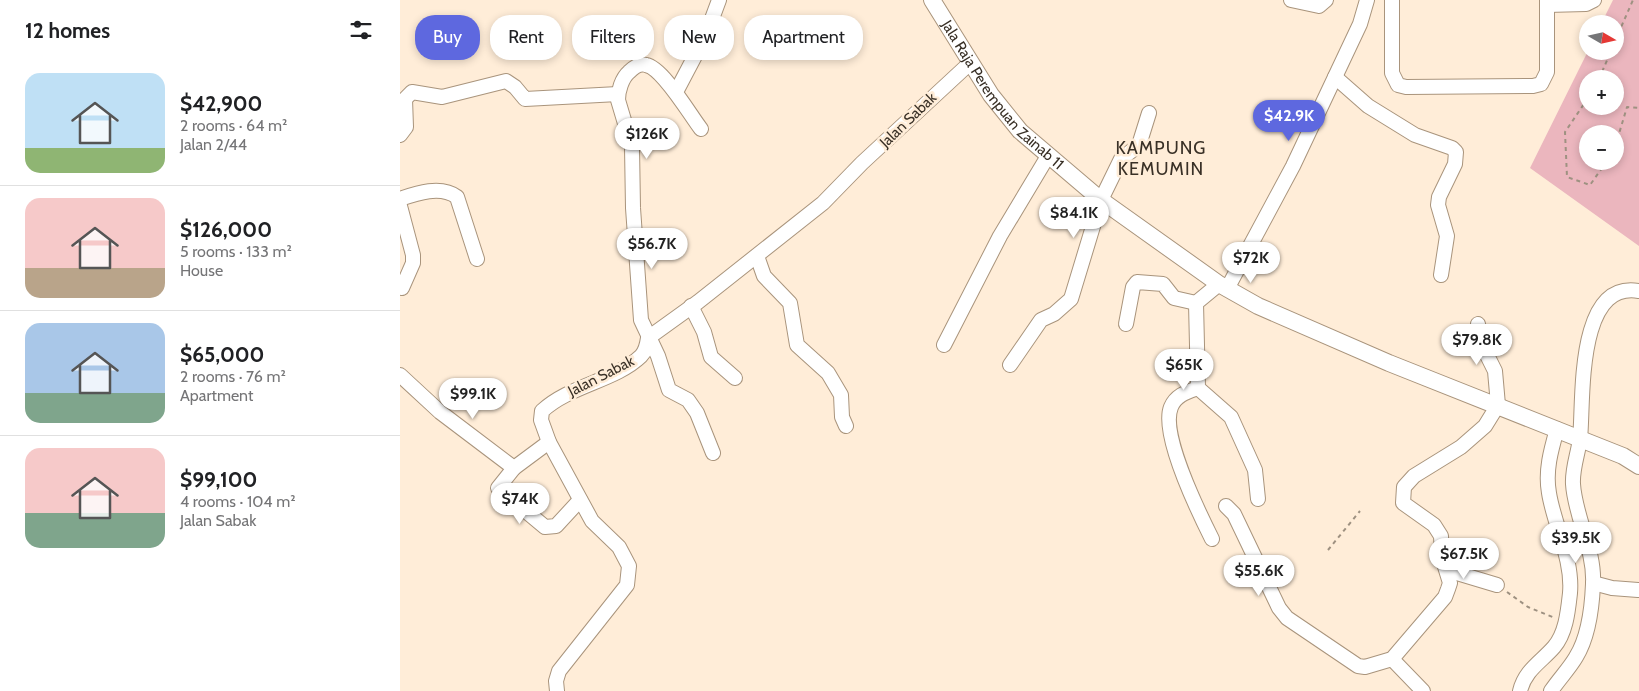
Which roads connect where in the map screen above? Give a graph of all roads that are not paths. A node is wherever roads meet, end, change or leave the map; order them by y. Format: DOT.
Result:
graph roads {
  1 [pos="718,0"];
  2 [pos="932,0"];
  3 [pos="1291,0"];
  4 [pos="1326,0"];
  5 [pos="1366,0"];
  6 [pos="1392,0"];
  7 [pos="1594,0"];
  8 [pos="1547,2"];
  9 [pos="970,62"];
  10 [pos="1335,77"];
  11 [pos="676,92"];
  12 [pos="618,94"];
  13 [pos="1149,113"];
  14 [pos="701,129"];
  15 [pos="400,135"];
  16 [pos="1048,156"];
  17 [pos="400,199"];
  18 [pos="1101,200"];
  19 [pos="400,206"];
  20 [pos="757,256"];
  21 [pos="477,259"];
  22 [pos="1441,275"];
  23 [pos="1223,287"];
  24 [pos="402,288"];
  25 [pos="1639,291"];
  26 [pos="1196,303"];
  27 [pos="691,306"];
  28 [pos="1126,324"];
  29 [pos="1478,324"];
  30 [pos="648,338"];
  31 [pos="944,345"];
  32 [pos="1010,365"];
  33 [pos="400,375"];
  34 [pos="735,378"];
  35 [pos="1198,388"];
  36 [pos="1498,405"];
  37 [pos="846,426"];
  38 [pos="1557,429"];
  39 [pos="1580,439"];
  40 [pos="549,442"];
  41 [pos="713,452"];
  42 [pos="1639,466"];
  43 [pos="514,468"];
  44 [pos="1258,499"];
  45 [pos="580,500"];
  46 [pos="1226,506"];
  47 [pos="1212,539"];
  48 [pos="1447,570"];
  49 [pos="1593,583"];
  50 [pos="1497,585"];
  51 [pos="1638,590"];
  52 [pos="1392,659"];
  53 [pos="557,691"];
  54 [pos="1423,691"];
  55 [pos="1520,691"];
  56 [pos="1551,691"];
  1 -- 11 [label="street"];
  2 -- 9 [label="main road, Jala Raja Perempuan Zainab 11"];
  3 -- 4 [label="street"];
  5 -- 10 [label="street"];
  6 -- 8 [label="street"];
  7 -- 8 [label="street"];
  9 -- 16 [label="main road, Jala Raja Perempuan Zainab 11"];
  9 -- 20 [label="street, Jalan Sabak"];
  10 -- 22 [label="street"];
  10 -- 23 [label="street"];
  11 -- 12 [label="street"];
  11 -- 14 [label="street"];
  12 -- 15 [label="street"];
  12 -- 30 [label="street"];
  13 -- 18 [label="street"];
  16 -- 18 [label="main road, Jala Raja Perempuan Zainab 11"];
  16 -- 31 [label="street"];
  17 -- 21 [label="street"];
  18 -- 23 [label="main road, Jala Raja Perempuan Zainab 11"];
  18 -- 32 [label="street"];
  19 -- 24 [label="street"];
  20 -- 27 [label="street, Jalan Sabak"];
  20 -- 37 [label="street"];
  23 -- 26 [label="street"];
  23 -- 36 [label="main road, Jala Raja Perempuan Zainab 11"];
  25 -- 39 [label="street"];
  26 -- 28 [label="street"];
  26 -- 35 [label="street"];
  27 -- 30 [label="street, Jalan Sabak"];
  27 -- 34 [label="street"];
  29 -- 36 [label="street"];
  30 -- 40 [label="street, Jalan Sabak"];
  30 -- 41 [label="street"];
  33 -- 43 [label="street"];
  35 -- 44 [label="street"];
  35 -- 47 [label="street"];
  36 -- 38 [label="main road, Jala Raja Perempuan Zainab 11"];
  36 -- 48 [label="street"];
  38 -- 39 [label="main road, Jala Raja Perempuan Zainab 11"];
  38 -- 55 [label="street"];
  39 -- 42 [label="main road, Jala Raja Perempuan Zainab 11"];
  39 -- 49 [label="street"];
  40 -- 43 [label="street"];
  40 -- 45 [label="street, Jalan Sabak"];
  43 -- 45 [label="street"];
  45 -- 53 [label="street, Jalan Sabak"];
  46 -- 52 [label="street"];
  48 -- 50 [label="street"];
  48 -- 52 [label="street"];
  49 -- 51 [label="street"];
  49 -- 56 [label="street"];
  52 -- 54 [label="street"];
}
